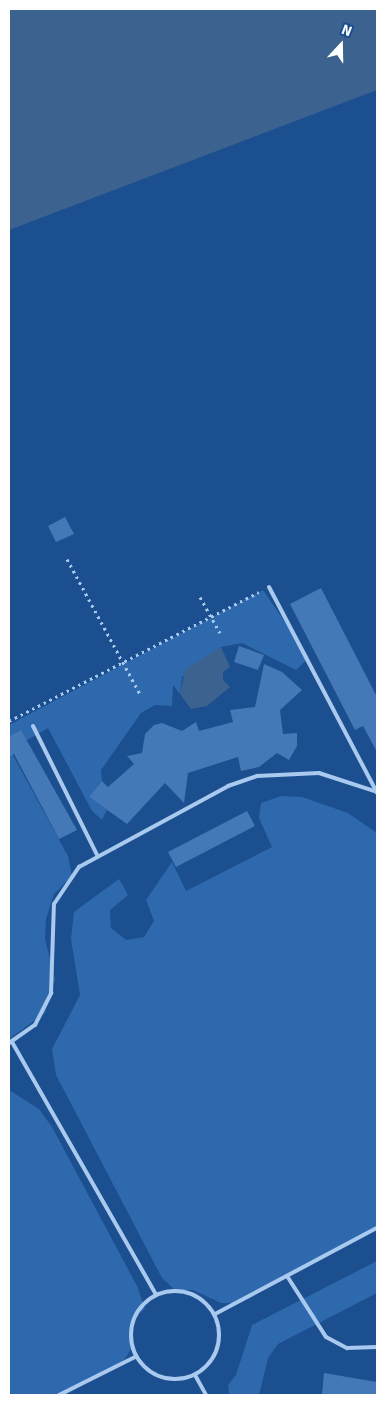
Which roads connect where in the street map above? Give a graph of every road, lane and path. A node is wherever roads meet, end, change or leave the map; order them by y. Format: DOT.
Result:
graph roads {
  1 [pos="67,559"];
  2 [pos="269,587"];
  3 [pos="200,597"];
  4 [pos="210,615"];
  5 [pos="220,633"];
  6 [pos="123,661"];
  7 [pos="141,696"];
  8 [pos="9,721"];
  9 [pos="32,726"];
  10 [pos="377,793"];
  11 [pos="98,855"];
  12 [pos="10,1043"];
  13 [pos="377,1228"];
  14 [pos="287,1276"];
  15 [pos="156,1294"];
  16 [pos="214,1314"];
  17 [pos="377,1347"];
  18 [pos="135,1357"];
  19 [pos="195,1375"];
  20 [pos="59,1395"];
  21 [pos="206,1395"];
  1 -- 6 [label="path"];
  2 -- 4 [label="path"];
  2 -- 10 [label="lane"];
  3 -- 4 [label="path"];
  4 -- 5 [label="path"];
  4 -- 6 [label="path"];
  6 -- 7 [label="path"];
  6 -- 8 [label="path"];
  9 -- 11 [label="lane"];
  10 -- 11 [label="lane"];
  11 -- 12 [label="lane"];
  12 -- 15 [label="lane"];
  13 -- 14 [label="lane"];
  14 -- 16 [label="lane"];
  14 -- 17 [label="lane"];
  15 -- 16 [label="lane"];
  15 -- 18 [label="lane"];
  16 -- 19 [label="lane"];
  18 -- 19 [label="lane"];
  18 -- 20 [label="lane"];
  19 -- 21 [label="lane"];
}
